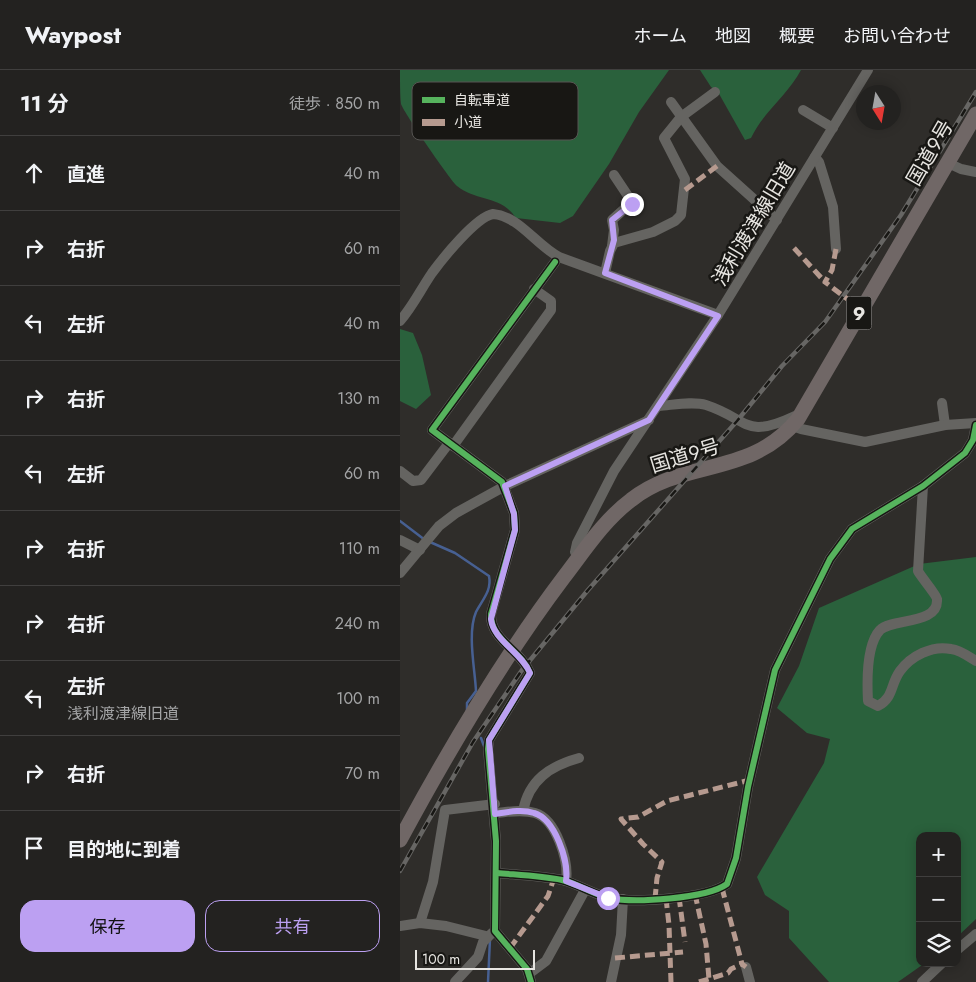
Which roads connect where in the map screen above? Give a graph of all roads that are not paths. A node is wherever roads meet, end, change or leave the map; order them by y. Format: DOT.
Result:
graph roads {
  1 [pos="868,70"];
  2 [pos="715,92"];
  3 [pos="671,102"];
  4 [pos="803,110"];
  5 [pos="976,114"];
  6 [pos="681,117"];
  7 [pos="833,128"];
  8 [pos="815,157"];
  9 [pos="948,163"];
  10 [pos="976,172"];
  11 [pos="614,175"];
  12 [pos="777,220"];
  13 [pos="612,246"];
  14 [pos="836,249"];
  15 [pos="554,262"];
  16 [pos="605,273"];
  17 [pos="534,289"];
  18 [pos="718,316"];
  19 [pos="400,321"];
  20 [pos="942,403"];
  21 [pos="659,406"];
  22 [pos="803,413"];
  23 [pos="649,420"];
  24 [pos="976,424"];
  25 [pos="945,425"];
  26 [pos="792,426"];
  27 [pos="451,444"];
  28 [pos="400,471"];
  29 [pos="505,486"];
  30 [pos="923,486"];
  31 [pos="400,540"];
  32 [pos="420,550"];
  33 [pos="579,557"];
  34 [pos="400,573"];
  35 [pos="513,648"];
  36 [pos="976,661"];
  37 [pos="579,758"];
  38 [pos="492,807"];
  39 [pos="523,811"];
  40 [pos="400,840"];
  41 [pos="497,873"];
  42 [pos="566,881"];
  43 [pos="585,890"];
  44 [pos="623,900"];
  45 [pos="420,923"];
  46 [pos="400,926"];
  47 [pos="490,934"];
  48 [pos="976,934"];
  49 [pos="961,947"];
  50 [pos="746,967"];
  51 [pos="938,967"];
  52 [pos="530,978"];
  53 [pos="456,982"];
  54 [pos="611,982"];
  55 [pos="750,982"];
  56 [pos="922,982"];
  1 -- 7 [label="street, 浅利渡津線旧道"];
  2 -- 6 [label="street"];
  3 -- 6 [label="street"];
  4 -- 7 [label="street"];
  5 -- 9 [label="highway, 国道9号 / 9"];
  6 -- 12 [label="street"];
  6 -- 13 [label="street"];
  7 -- 8 [label="street, 浅利渡津線旧道"];
  8 -- 12 [label="street, 浅利渡津線旧道"];
  8 -- 14 [label="street"];
  9 -- 10 [label="street"];
  9 -- 22 [label="highway, 国道9号 / 9"];
  11 -- 13 [label="street"];
  12 -- 18 [label="street, 浅利渡津線旧道"];
  13 -- 16 [label="street"];
  15 -- 17 [label="street"];
  16 -- 18 [label="street, 浅利渡津線旧道"];
  16 -- 19 [label="street, 浅利渡津線旧道"];
  17 -- 27 [label="street"];
  17 -- 27 [label="street"];
  18 -- 21 [label="street"];
  20 -- 25 [label="street"];
  21 -- 22 [label="street"];
  21 -- 23 [label="street"];
  22 -- 26 [label="highway, 国道9号 / 9"];
  23 -- 29 [label="street"];
  23 -- 33 [label="street"];
  24 -- 25 [label="street"];
  24 -- 30 [label="street"];
  25 -- 26 [label="street"];
  26 -- 33 [label="highway, 国道9号 / 9"];
  27 -- 28 [label="street"];
  27 -- 29 [label="street"];
  29 -- 32 [label="street"];
  29 -- 35 [label="street"];
  30 -- 36 [label="street"];
  30 -- 44 [label="street"];
  31 -- 32 [label="street"];
  32 -- 34 [label="street"];
  33 -- 35 [label="highway, 国道9号 / 9"];
  35 -- 38 [label="street"];
  35 -- 40 [label="highway, 国道9号 / 9"];
  37 -- 39 [label="street"];
  38 -- 39 [label="street"];
  38 -- 41 [label="street"];
  38 -- 45 [label="street"];
  39 -- 42 [label="street"];
  41 -- 42 [label="street"];
  41 -- 47 [label="street"];
  42 -- 43 [label="street"];
  43 -- 44 [label="street"];
  43 -- 52 [label="street"];
  44 -- 54 [label="street"];
  45 -- 46 [label="street"];
  45 -- 47 [label="street"];
  47 -- 52 [label="street"];
  47 -- 53 [label="street"];
  48 -- 49 [label="street"];
  50 -- 55 [label="street"];
  51 -- 56 [label="street"];
}
